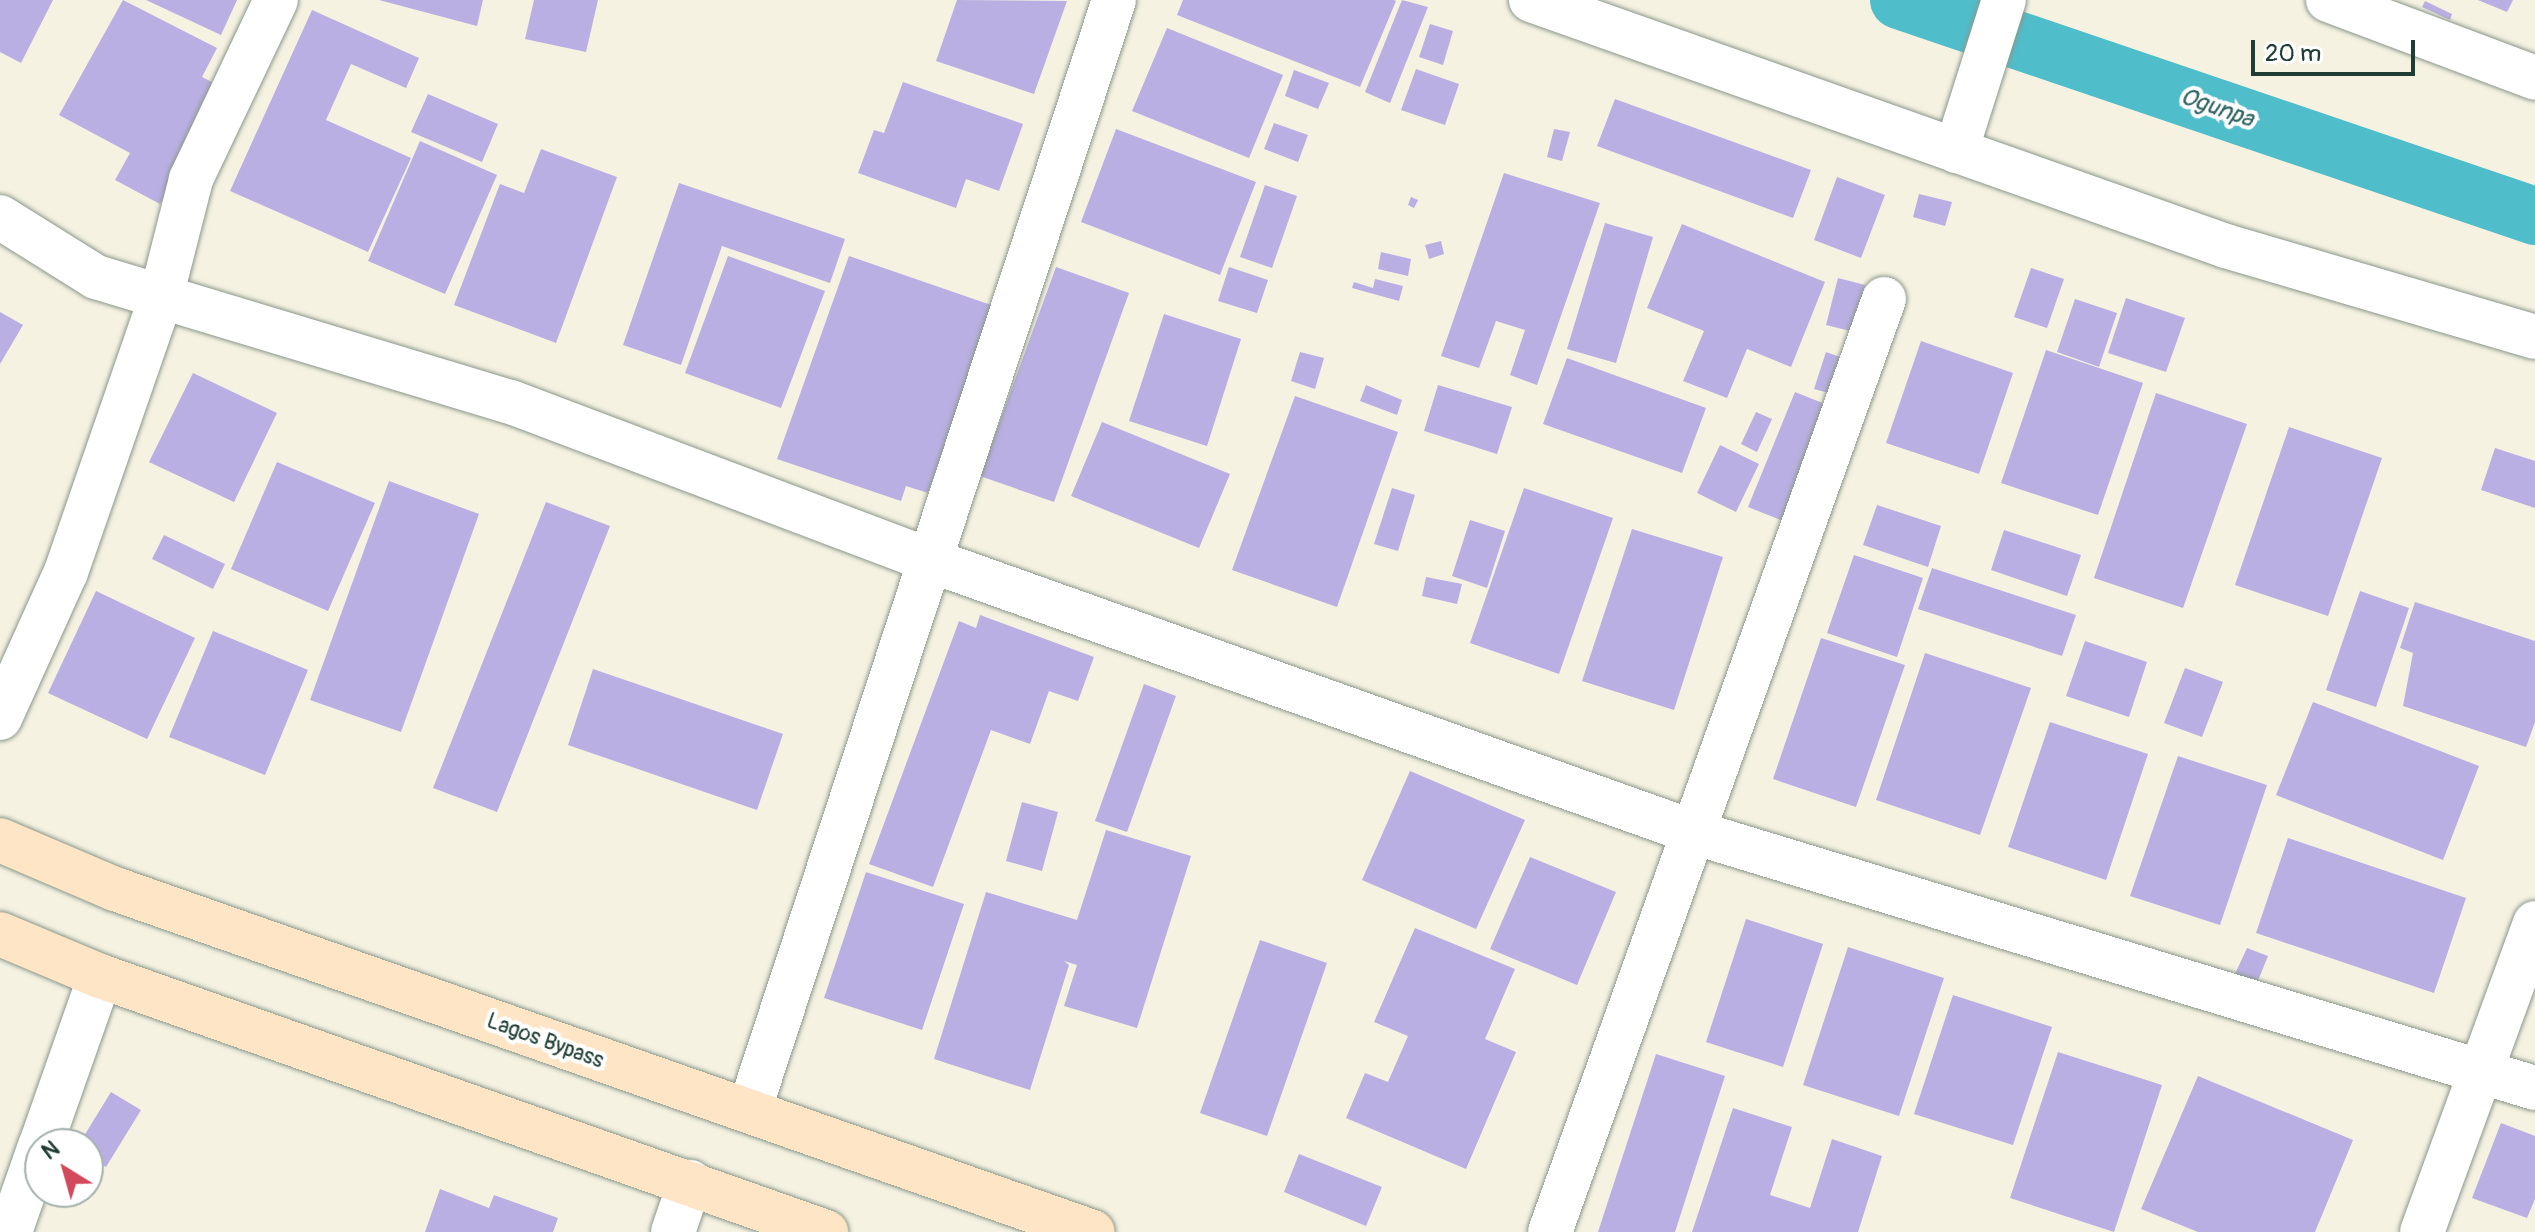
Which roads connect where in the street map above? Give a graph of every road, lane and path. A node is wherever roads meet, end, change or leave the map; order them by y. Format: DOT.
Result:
graph roads {
  1 [pos="276,0"];
  2 [pos="1114,0"];
  3 [pos="1531,0"];
  4 [pos="2004,0"];
  5 [pos="2328,0"];
  6 [pos="2535,78"];
  7 [pos="1956,151"];
  8 [pos="0,217"];
  9 [pos="161,297"];
  10 [pos="1884,299"];
  11 [pos="2535,337"];
  12 [pos="929,560"];
  13 [pos="0,718"];
  14 [pos="1696,833"];
  15 [pos="0,840"];
  16 [pos="2535,923"];
  17 [pos="0,934"];
  18 [pos="100,976"];
  19 [pos="2481,1068"];
  20 [pos="2535,1088"];
  21 [pos="749,1111"];
  22 [pos="46,1128"];
  23 [pos="690,1182"];
  24 [pos="24,1191"];
  25 [pos="10,1232"];
  26 [pos="673,1232"];
  27 [pos="826,1232"];
  28 [pos="1093,1232"];
  29 [pos="1550,1232"];
  30 [pos="2422,1232"];
  1 -- 9 [label="street"];
  2 -- 12 [label="street"];
  3 -- 7 [label="street"];
  4 -- 7 [label="street"];
  5 -- 6 [label="street"];
  7 -- 11 [label="street"];
  8 -- 9 [label="street"];
  9 -- 12 [label="street"];
  9 -- 13 [label="street"];
  10 -- 14 [label="street"];
  12 -- 14 [label="street"];
  12 -- 21 [label="street"];
  14 -- 19 [label="street"];
  14 -- 29 [label="street"];
  15 -- 21 [label="main road, Lagos Bypass"];
  16 -- 19 [label="street"];
  17 -- 18 [label="main road"];
  18 -- 22 [label="street"];
  18 -- 23 [label="main road"];
  19 -- 20 [label="street"];
  19 -- 30 [label="street"];
  21 -- 28 [label="main road, Lagos Bypass"];
  23 -- 26 [label="street"];
  23 -- 27 [label="main road"];
  24 -- 25 [label="street"];
}
